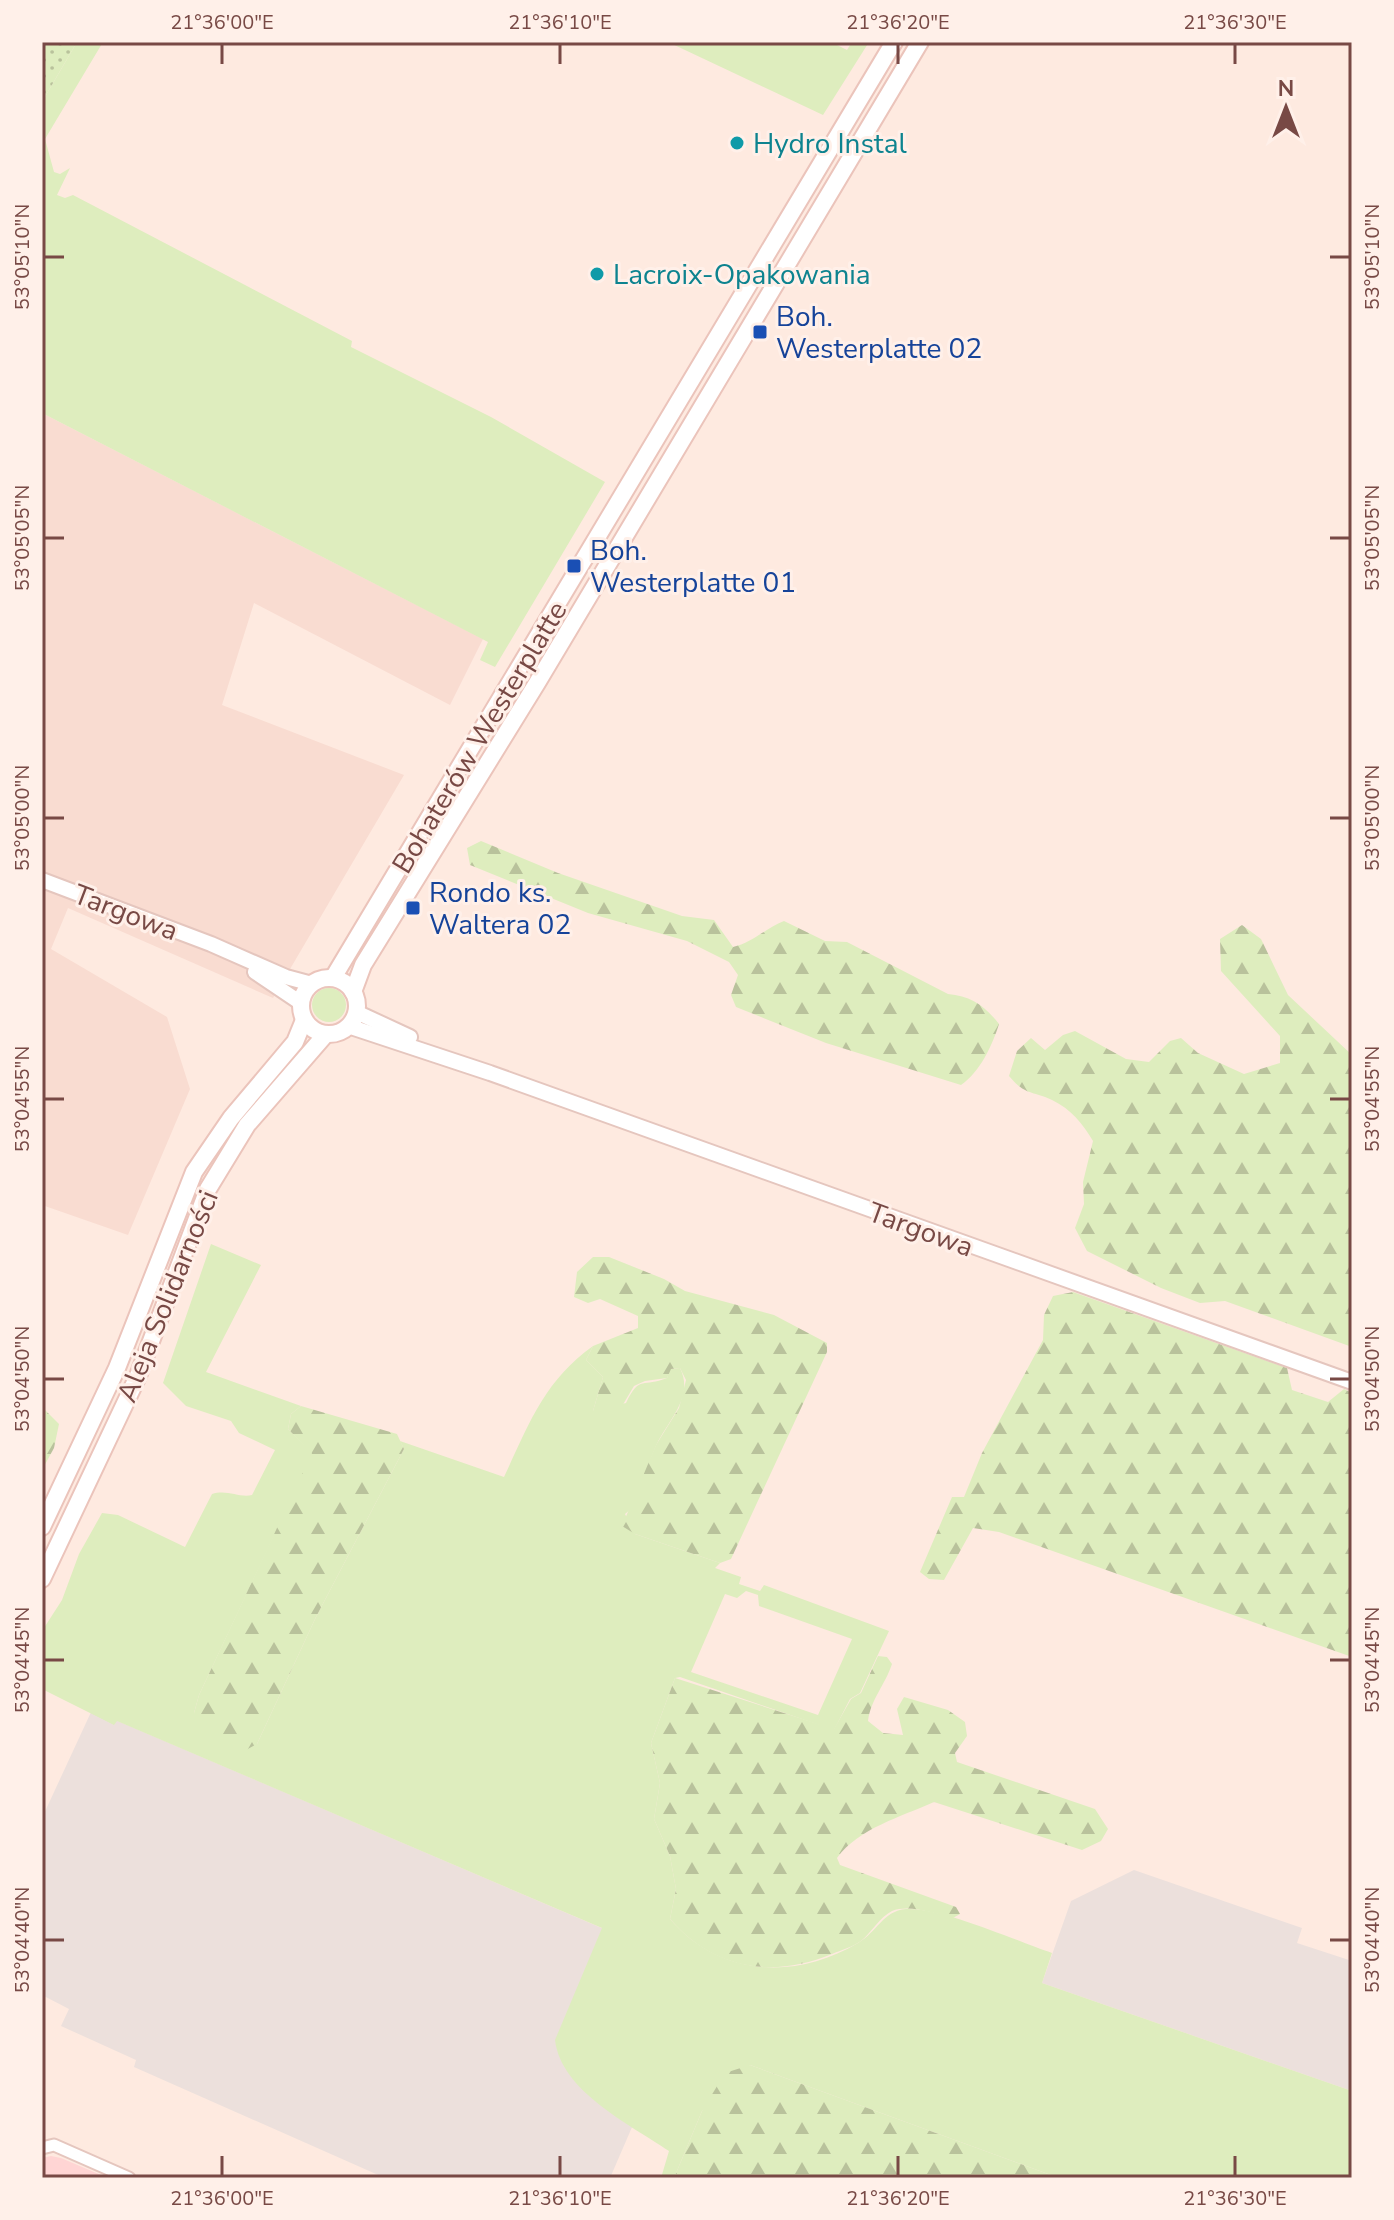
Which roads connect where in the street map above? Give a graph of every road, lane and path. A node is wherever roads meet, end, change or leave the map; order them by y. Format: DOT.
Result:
graph roads {
  1 [pos="894,42"];
  2 [pos="920,42"];
  3 [pos="42,880"];
  4 [pos="211,944"];
  5 [pos="333,978"];
  6 [pos="312,984"];
  7 [pos="353,992"];
  8 [pos="303,1012"];
  9 [pos="352,1019"];
  10 [pos="326,1034"];
  11 [pos="1352,1382"];
  12 [pos="42,1527"];
  13 [pos="42,1579"];
  14 [pos="42,2148"];
  15 [pos="129,2178"];
  1 -- 5 [label="main road, Bohaterów Westerplatte"];
  2 -- 7 [label="main road, Bohaterów Westerplatte"];
  3 -- 4 [label="street, Targowa"];
  4 -- 6 [label="street, Targowa"];
  4 -- 8 [label="street, Targowa"];
  5 -- 6 [label="main road"];
  5 -- 7 [label="main road"];
  6 -- 8 [label="main road"];
  7 -- 9 [label="main road"];
  8 -- 10 [label="main road"];
  8 -- 12 [label="main road, Aleja Solidarności"];
  9 -- 10 [label="main road"];
  9 -- 11 [label="street, Targowa"];
  10 -- 13 [label="main road, Aleja Solidarności"];
  14 -- 15 [label="street"];
}
